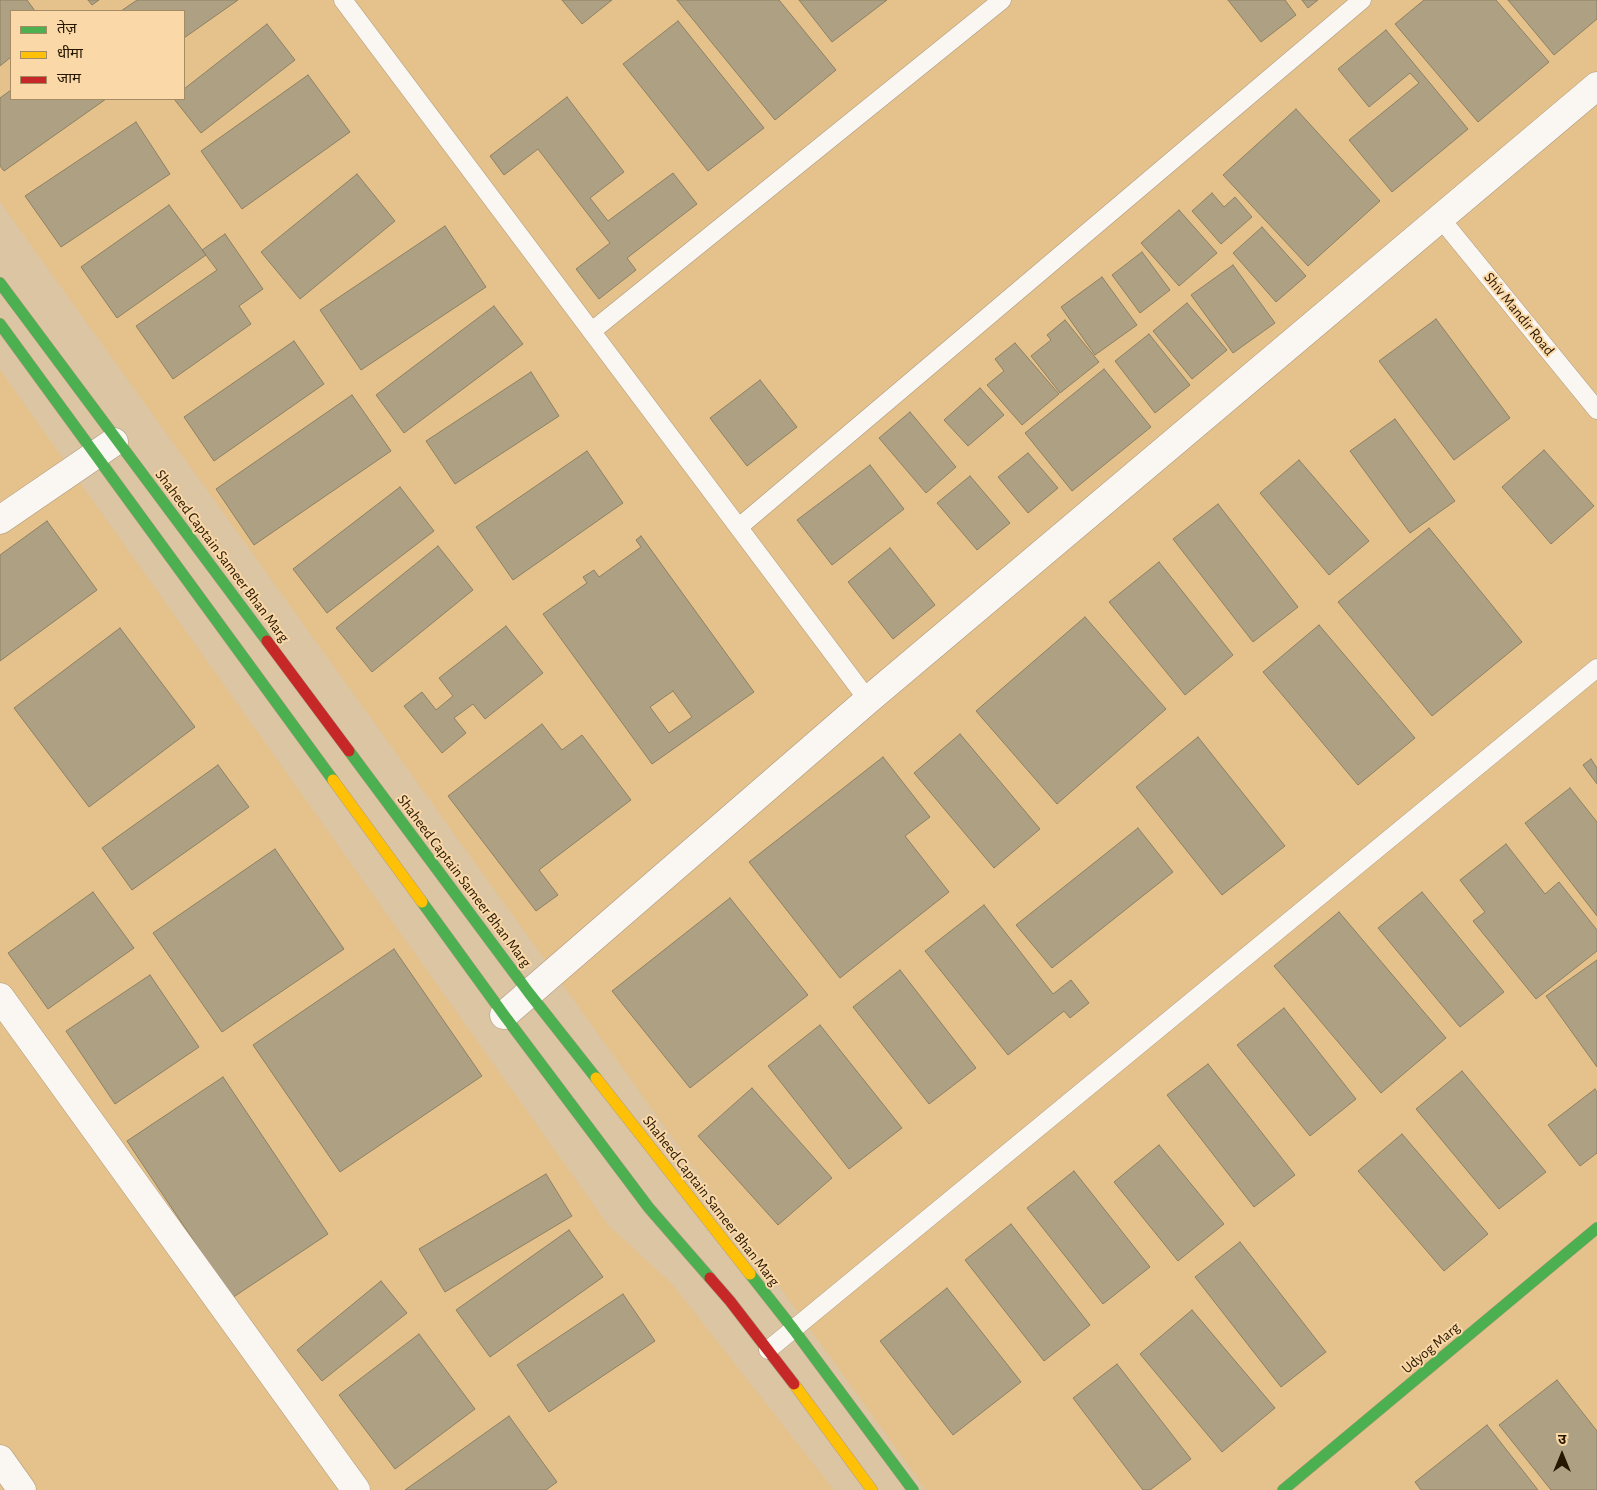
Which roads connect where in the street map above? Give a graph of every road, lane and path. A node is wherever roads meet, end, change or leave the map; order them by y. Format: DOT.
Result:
graph roads {
  1 [pos="343,0"];
  2 [pos="1002,0"];
  3 [pos="1362,0"];
  4 [pos="1597,86"];
  5 [pos="1441,218"];
  6 [pos="0,283"];
  7 [pos="0,324"];
  8 [pos="592,331"];
  9 [pos="1597,410"];
  10 [pos="107,448"];
  11 [pos="0,520"];
  12 [pos="739,527"];
  13 [pos="1597,668"];
  14 [pos="868,700"];
  15 [pos="529,993"];
  16 [pos="0,997"];
  17 [pos="504,1015"];
  18 [pos="1597,1228"];
  19 [pos="794,1330"];
  20 [pos="768,1350"];
  21 [pos="0,1459"];
  22 [pos="22,1490"];
  23 [pos="356,1490"];
  24 [pos="872,1490"];
  25 [pos="913,1490"];
  26 [pos="1283,1490"];
  1 -- 8 [label="lane"];
  2 -- 8 [label="lane"];
  3 -- 12 [label="lane"];
  4 -- 5 [label="street"];
  5 -- 9 [label="lane, Shiv Mandir Road"];
  5 -- 14 [label="street"];
  6 -- 10 [label="street, Shaheed Captain Sameer Bhan Marg"];
  7 -- 10 [label="street, Shaheed Captain Sameer Bhan Marg"];
  8 -- 12 [label="lane"];
  10 -- 11 [label="street"];
  10 -- 15 [label="street, Shaheed Captain Sameer Bhan Marg"];
  10 -- 17 [label="street, Shaheed Captain Sameer Bhan Marg"];
  12 -- 14 [label="lane"];
  13 -- 19 [label="lane"];
  14 -- 15 [label="street"];
  15 -- 17 [label="street"];
  15 -- 19 [label="street, Shaheed Captain Sameer Bhan Marg"];
  16 -- 23 [label="street"];
  17 -- 20 [label="street, Shaheed Captain Sameer Bhan Marg"];
  18 -- 26 [label="street, Udyog Marg"];
  19 -- 20 [label="lane"];
  19 -- 25 [label="street, Shaheed Captain Sameer Bhan Marg"];
  20 -- 24 [label="street, Shaheed Captain Sameer Bhan Marg"];
  21 -- 22 [label="street"];
}
